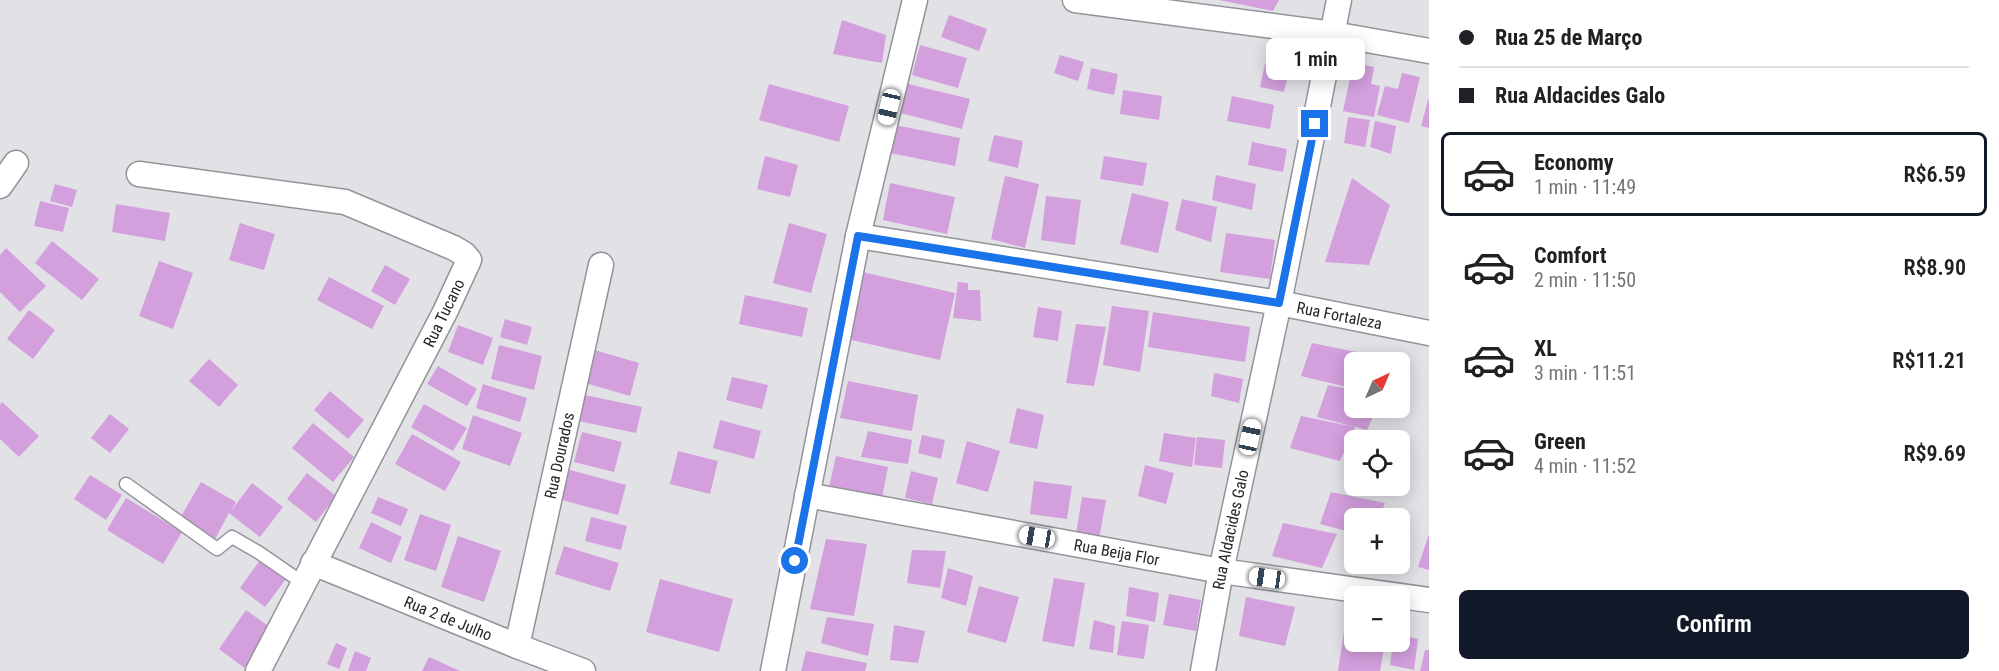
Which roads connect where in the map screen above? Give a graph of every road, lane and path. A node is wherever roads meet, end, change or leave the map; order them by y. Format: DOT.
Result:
graph roads {
  1 [pos="915,0"];
  2 [pos="1076,0"];
  3 [pos="1339,0"];
  4 [pos="1333,34"];
  5 [pos="1429,51"];
  6 [pos="16,163"];
  7 [pos="139,174"];
  8 [pos="0,186"];
  9 [pos="858,236"];
  10 [pos="601,265"];
  11 [pos="1279,303"];
  12 [pos="1429,333"];
  13 [pos="126,484"];
  14 [pos="807,495"];
  15 [pos="1221,571"];
  16 [pos="308,573"];
  17 [pos="1429,600"];
  18 [pos="517,646"];
  19 [pos="258,671"];
  20 [pos="582,671"];
  21 [pos="773,671"];
  22 [pos="1203,671"];
  1 -- 9 [label="street"];
  2 -- 4 [label="street"];
  3 -- 4 [label="street, Rua Aldacides Galo"];
  4 -- 5 [label="street"];
  4 -- 11 [label="street, Rua Aldacides Galo"];
  6 -- 8 [label="street"];
  7 -- 16 [label="street, Rua Tucano"];
  9 -- 11 [label="street, Rua Fortaleza"];
  9 -- 14 [label="street"];
  10 -- 18 [label="street, Rua Dourados"];
  11 -- 12 [label="street, Rua Fortaleza"];
  11 -- 15 [label="street, Rua Aldacides Galo"];
  13 -- 16 [label="lane"];
  14 -- 15 [label="street, Rua Beija Flor"];
  14 -- 21 [label="street"];
  15 -- 17 [label="street, Rua Beija Flor"];
  15 -- 22 [label="street, Rua Aldacides Galo"];
  16 -- 18 [label="street, Rua 2 de Julho"];
  16 -- 19 [label="street, Rua Tucano"];
  18 -- 20 [label="street, Rua 2 de Julho"];
}
